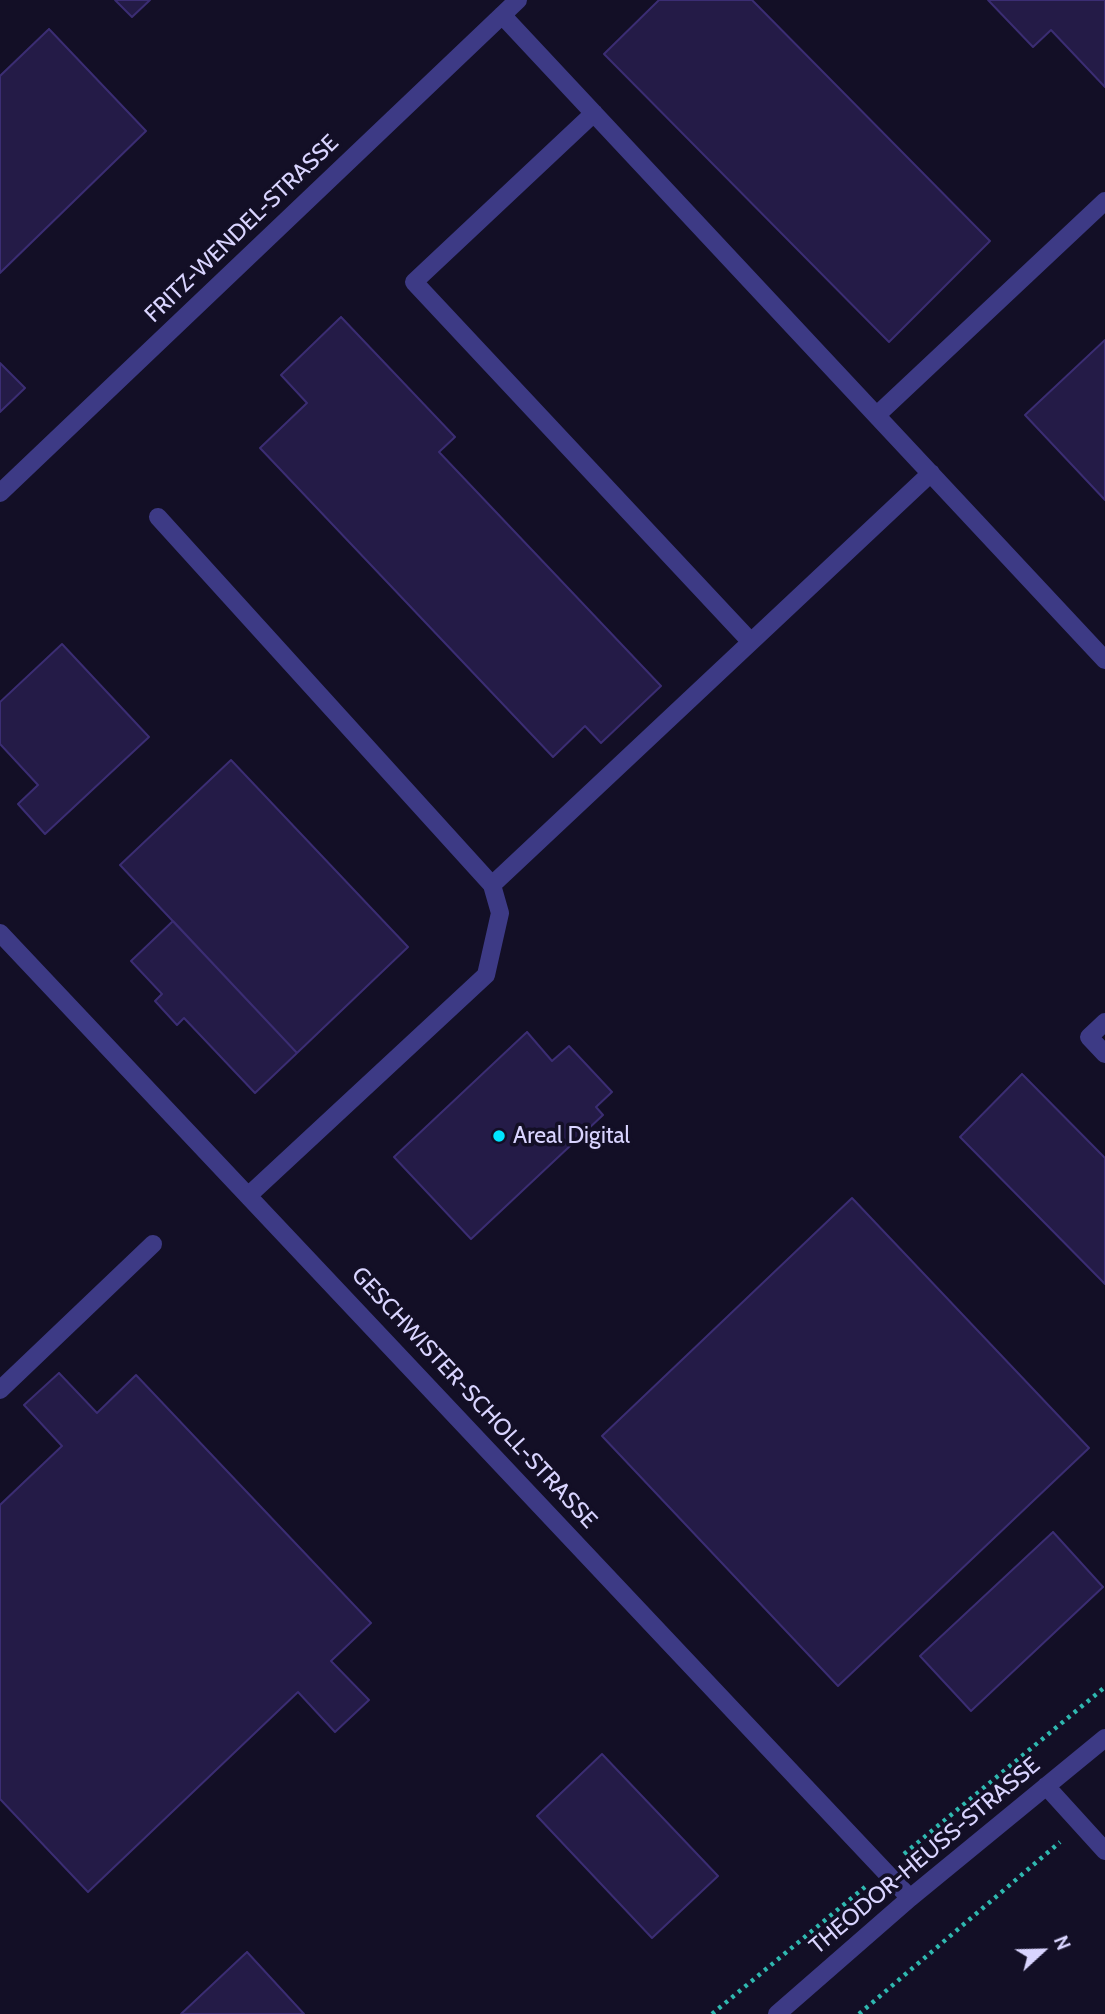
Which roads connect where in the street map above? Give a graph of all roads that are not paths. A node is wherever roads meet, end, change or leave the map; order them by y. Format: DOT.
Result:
graph roads {
  1 [pos="518,0"];
  2 [pos="502,15"];
  3 [pos="594,113"];
  4 [pos="1105,201"];
  5 [pos="877,415"];
  6 [pos="930,473"];
  7 [pos="0,493"];
  8 [pos="158,517"];
  9 [pos="751,642"];
  10 [pos="1105,660"];
  11 [pos="492,885"];
  12 [pos="0,933"];
  13 [pos="1105,1022"];
  14 [pos="1105,1054"];
  15 [pos="249,1195"];
  16 [pos="153,1244"];
  17 [pos="0,1390"];
  18 [pos="1105,1738"];
  19 [pos="1046,1786"];
  20 [pos="1105,1851"];
  21 [pos="910,1898"];
  22 [pos="776,2014"];
  1 -- 2 [label="street, FRITZ-WENDEL-STRASSE"];
  2 -- 3 [label="street"];
  2 -- 7 [label="street, FRITZ-WENDEL-STRASSE"];
  3 -- 5 [label="street"];
  3 -- 9 [label="street"];
  4 -- 5 [label="street"];
  5 -- 6 [label="street"];
  6 -- 9 [label="street"];
  6 -- 10 [label="street"];
  8 -- 11 [label="street"];
  9 -- 11 [label="street"];
  11 -- 15 [label="street"];
  12 -- 15 [label="street, GESCHWISTER-SCHOLL-STRASSE"];
  13 -- 14 [label="street"];
  15 -- 21 [label="street, GESCHWISTER-SCHOLL-STRASSE"];
  16 -- 17 [label="street"];
  18 -- 19 [label="street, THEODOR-HEUSS-STRASSE"];
  19 -- 20 [label="street"];
  19 -- 21 [label="street, THEODOR-HEUSS-STRASSE"];
  21 -- 22 [label="street, THEODOR-HEUSS-STRASSE"];
}
